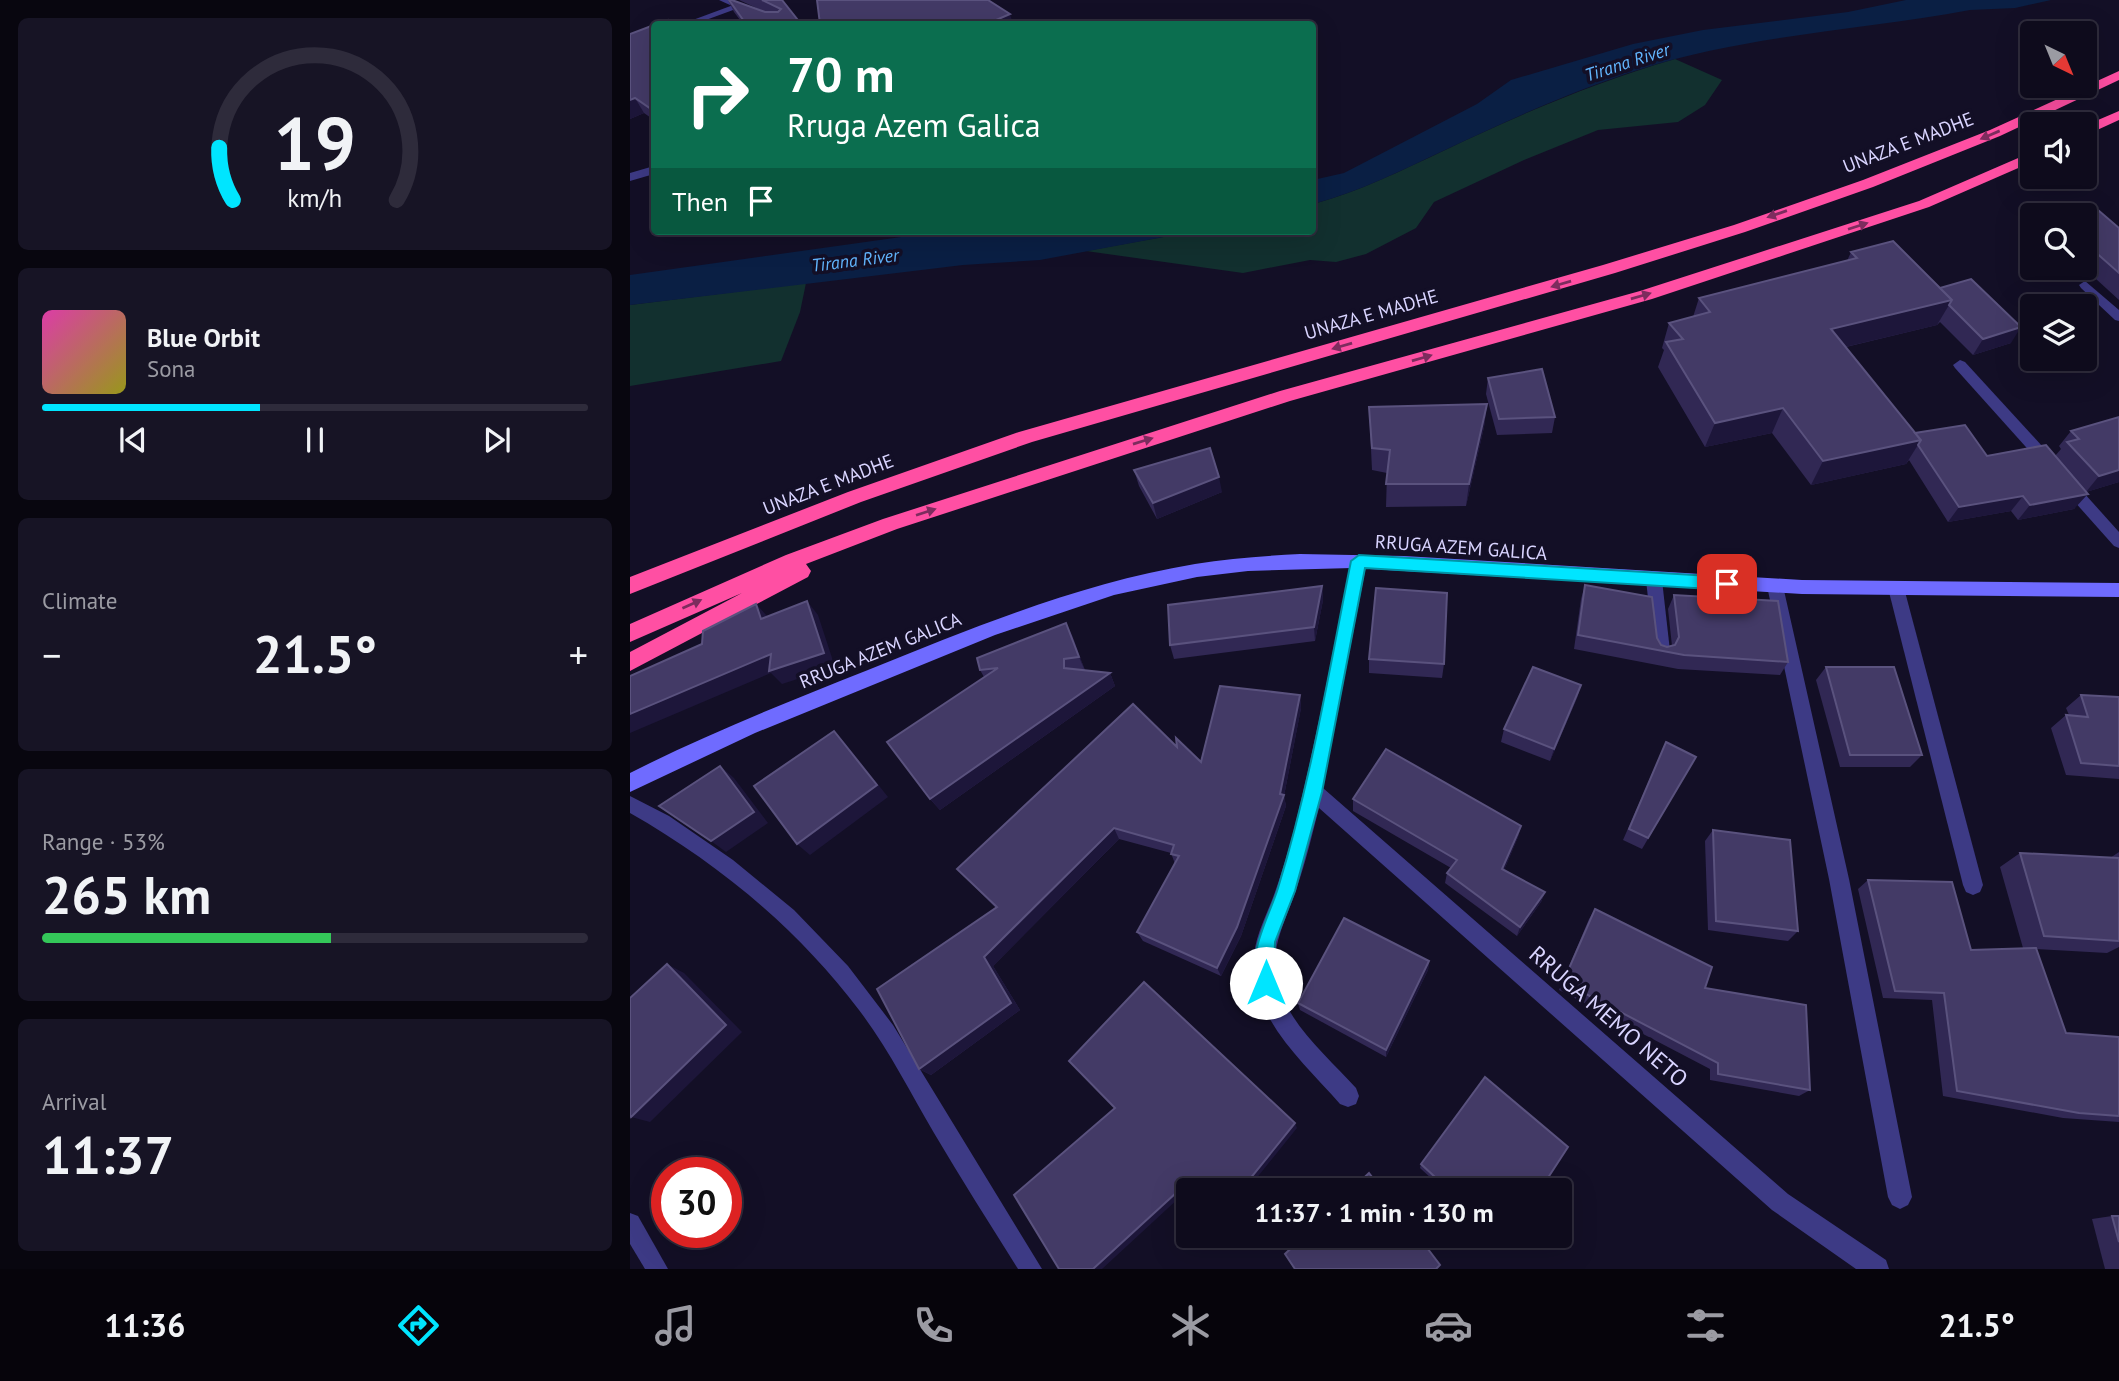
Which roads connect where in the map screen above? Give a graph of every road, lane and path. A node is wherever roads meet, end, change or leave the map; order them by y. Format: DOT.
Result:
graph roads {
  1 [pos="724,0"];
  2 [pos="756,0"];
  3 [pos="739,6"];
  4 [pos="696,21"];
  5 [pos="773,21"];
  6 [pos="2119,75"];
  7 [pos="2119,115"];
  8 [pos="2097,126"];
  9 [pos="2020,161"];
  10 [pos="651,171"];
  11 [pos="630,177"];
  12 [pos="2085,285"];
  13 [pos="2119,317"];
  14 [pos="1960,365"];
  15 [pos="890,524"];
  16 [pos="2119,542"];
  17 [pos="1359,561"];
  18 [pos="1654,580"];
  19 [pos="630,584"];
  20 [pos="1775,586"];
  21 [pos="1896,589"];
  22 [pos="2119,590"];
  23 [pos="630,633"];
  24 [pos="1662,651"];
  25 [pos="630,662"];
  26 [pos="630,783"];
  27 [pos="1314,792"];
  28 [pos="630,804"];
  29 [pos="1973,885"];
  30 [pos="1348,1096"];
  31 [pos="1900,1197"];
  32 [pos="633,1236"];
  33 [pos="657,1269"];
  34 [pos="1031,1269"];
  35 [pos="1877,1269"];
  1 -- 3 [label="street"];
  2 -- 3 [label="street"];
  3 -- 4 [label="lane"];
  3 -- 5 [label="street"];
  6 -- 19 [label="highway, UNAZA E MADHE, one-way"];
  7 -- 8 [label="highway"];
  15 -- 9 [label="highway, one-way"];
  10 -- 11 [label="street"];
  12 -- 13 [label="lane"];
  14 -- 16 [label="lane"];
  23 -- 15 [label="highway, one-way"];
  15 -- 25 [label="highway"];
  17 -- 18 [label="main road, RRUGA AZEM GALICA"];
  17 -- 26 [label="main road, RRUGA AZEM GALICA"];
  17 -- 27 [label="street"];
  18 -- 20 [label="main road, RRUGA AZEM GALICA"];
  18 -- 24 [label="lane"];
  20 -- 21 [label="main road, RRUGA AZEM GALICA"];
  20 -- 31 [label="street"];
  21 -- 22 [label="main road, RRUGA AZEM GALICA"];
  21 -- 29 [label="street"];
  27 -- 30 [label="street"];
  27 -- 35 [label="street, RRUGA MEMO NETO"];
  28 -- 34 [label="lane"];
  32 -- 33 [label="lane"];
}
